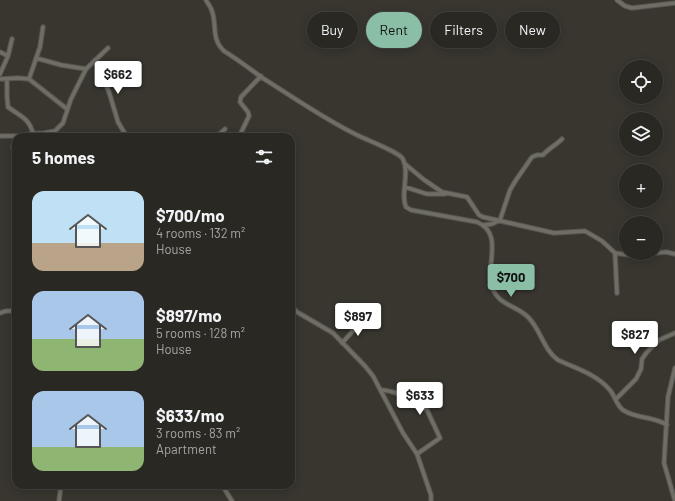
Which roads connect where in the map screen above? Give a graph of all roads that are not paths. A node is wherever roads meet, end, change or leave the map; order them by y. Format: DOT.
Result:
graph roads {
  1 [pos="206,0"];
  2 [pos="617,0"];
  3 [pos="675,3"];
  4 [pos="43,27"];
  5 [pos="12,39"];
  6 [pos="108,48"];
  7 [pos="0,52"];
  8 [pos="8,56"];
  9 [pos="36,58"];
  10 [pos="95,60"];
  11 [pos="86,69"];
  12 [pos="0,74"];
  13 [pos="261,76"];
  14 [pos="0,79"];
  15 [pos="8,79"];
  16 [pos="29,79"];
  17 [pos="67,109"];
  18 [pos="225,129"];
  19 [pos="34,133"];
  20 [pos="44,133"];
  21 [pos="125,133"];
  22 [pos="220,133"];
  23 [pos="241,133"];
  24 [pos="0,136"];
  25 [pos="12,136"];
  26 [pos="562,139"];
  27 [pos="404,163"];
  28 [pos="405,187"];
  29 [pos="447,194"];
  30 [pos="500,220"];
  31 [pos="484,225"];
  32 [pos="663,252"];
  33 [pos="616,253"];
  34 [pos="619,253"];
  35 [pos="675,254"];
  36 [pos="617,293"];
  37 [pos="295,310"];
  38 [pos="12,311"];
  39 [pos="0,313"];
  40 [pos="362,321"];
  41 [pos="675,332"];
  42 [pos="342,343"];
  43 [pos="675,368"];
  44 [pos="381,390"];
  45 [pos="616,399"];
  46 [pos="667,418"];
  47 [pos="663,422"];
  48 [pos="667,424"];
  49 [pos="417,454"];
  50 [pos="61,489"];
  51 [pos="224,489"];
  52 [pos="60,501"];
  53 [pos="232,501"];
  54 [pos="431,501"];
  55 [pos="675,501"];
  1 -- 13 [label="street"];
  2 -- 3 [label="street"];
  4 -- 9 [label="street"];
  5 -- 8 [label="street"];
  6 -- 10 [label="street"];
  7 -- 8 [label="street"];
  8 -- 12 [label="street"];
  9 -- 11 [label="street"];
  9 -- 16 [label="street"];
  10 -- 11 [label="street"];
  10 -- 21 [label="street"];
  11 -- 17 [label="street"];
  13 -- 23 [label="street"];
  13 -- 27 [label="street"];
  14 -- 15 [label="street"];
  15 -- 16 [label="street"];
  15 -- 19 [label="street"];
  16 -- 17 [label="street"];
  17 -- 20 [label="street"];
  18 -- 22 [label="street"];
  19 -- 20 [label="street"];
  24 -- 25 [label="street"];
  26 -- 30 [label="street"];
  27 -- 28 [label="street"];
  27 -- 29 [label="street"];
  28 -- 29 [label="street"];
  28 -- 31 [label="street"];
  29 -- 30 [label="street"];
  30 -- 31 [label="street"];
  30 -- 33 [label="street"];
  31 -- 45 [label="street"];
  32 -- 35 [label="street"];
  33 -- 34 [label="street"];
  33 -- 36 [label="street"];
  37 -- 42 [label="street"];
  38 -- 39 [label="street"];
  40 -- 42 [label="street"];
  41 -- 45 [label="street"];
  42 -- 44 [label="street"];
  43 -- 46 [label="street"];
  44 -- 49 [label="street"];
  44 -- 49 [label="street"];
  45 -- 47 [label="street"];
  46 -- 47 [label="street"];
  46 -- 48 [label="street"];
  47 -- 48 [label="street"];
  48 -- 55 [label="street"];
  49 -- 54 [label="street"];
  50 -- 52 [label="street"];
  51 -- 53 [label="street"];
}
